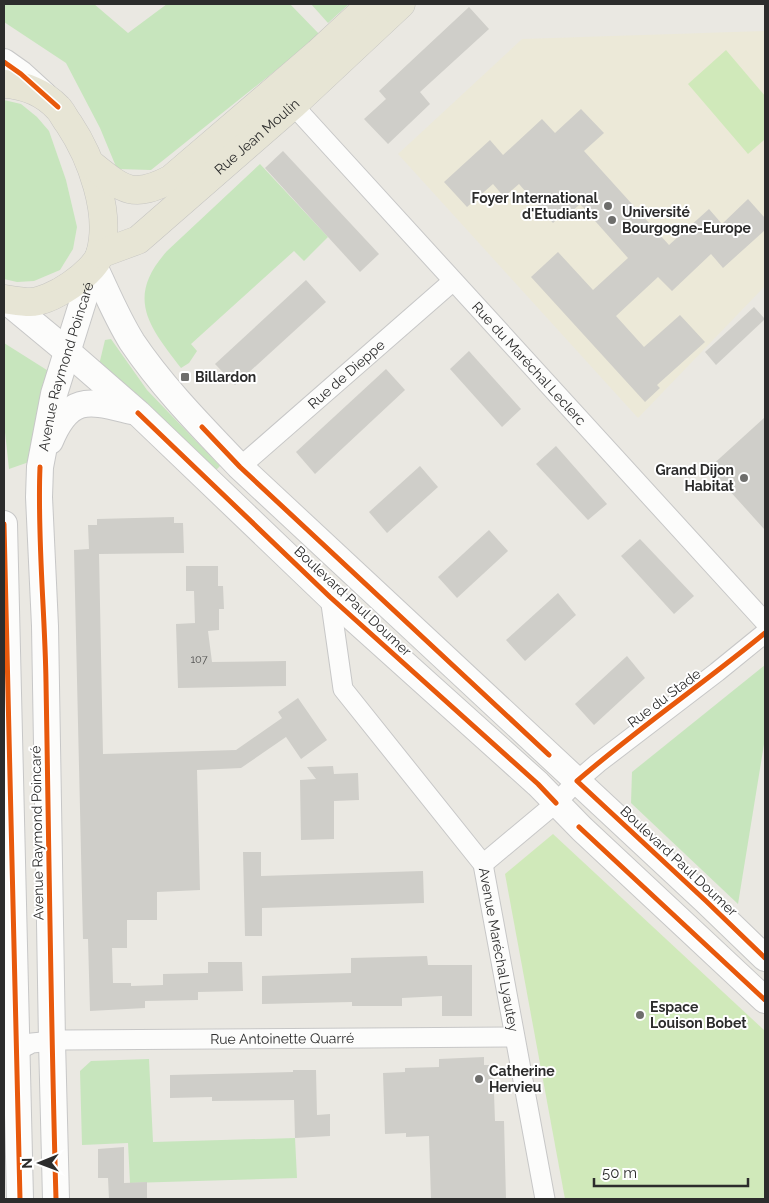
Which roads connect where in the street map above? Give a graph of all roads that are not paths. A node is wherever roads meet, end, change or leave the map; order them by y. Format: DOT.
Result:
graph roads {
  1 [pos="371,4"];
  2 [pos="402,4"];
  3 [pos="4,62"];
  4 [pos="4,84"];
  5 [pos="293,105"];
  6 [pos="58,107"];
  7 [pos="92,165"];
  8 [pos="97,260"];
  9 [pos="453,281"];
  10 [pos="4,298"];
  11 [pos="68,352"];
  12 [pos="138,413"];
  13 [pos="40,467"];
  14 [pos="240,467"];
  15 [pos="4,524"];
  16 [pos="330,597"];
  17 [pos="765,622"];
  18 [pos="765,633"];
  19 [pos="577,781"];
  20 [pos="556,803"];
  21 [pos="483,864"];
  22 [pos="765,958"];
  23 [pos="765,1000"];
  24 [pos="514,1037"];
  25 [pos="52,1041"];
  26 [pos="18,1050"];
  27 [pos="20,1199"];
  28 [pos="56,1199"];
  29 [pos="545,1199"];
  1 -- 7 [label="main road, Rue Jean Moulin"];
  2 -- 5 [label="main road, Rue Jean Moulin"];
  3 -- 6 [label="main road"];
  4 -- 6 [label="main road"];
  5 -- 8 [label="main road, Rue Jean Moulin"];
  5 -- 9 [label="street, Rue du Maréchal Leclerc"];
  6 -- 7 [label="main road"];
  7 -- 8 [label="main road"];
  8 -- 10 [label="main road, Rue Jean Moulin"];
  8 -- 11 [label="main road, Avenue Raymond Poincaré"];
  8 -- 14 [label="main road, Boulevard Paul Doumer"];
  9 -- 14 [label="street, Rue de Dieppe"];
  9 -- 17 [label="street, Rue du Maréchal Leclerc"];
  10 -- 11 [label="main road, Boulevard Paul Doumer"];
  11 -- 12 [label="main road, Boulevard Paul Doumer"];
  11 -- 13 [label="main road, Avenue Raymond Poincaré"];
  12 -- 13 [label="main road, Avenue Raymond Poincaré"];
  12 -- 16 [label="main road, Boulevard Paul Doumer"];
  13 -- 25 [label="main road, Avenue Raymond Poincaré"];
  14 -- 19 [label="main road, Boulevard Paul Doumer"];
  15 -- 26 [label="main road, Avenue Raymond Poincaré"];
  16 -- 20 [label="main road, Boulevard Paul Doumer"];
  16 -- 21 [label="street, Avenue Maréchal Lyautey"];
  18 -- 19 [label="street, Rue du Stade"];
  19 -- 20 [label="street, Rue du Stade"];
  19 -- 22 [label="main road, Boulevard Paul Doumer"];
  20 -- 21 [label="street, Rue du Stade"];
  20 -- 23 [label="main road, Boulevard Paul Doumer"];
  21 -- 24 [label="street, Avenue Maréchal Lyautey"];
  24 -- 25 [label="street, Rue Antoinette Quarré"];
  24 -- 29 [label="street, Avenue Maréchal Lyautey"];
  25 -- 26 [label="street"];
  25 -- 28 [label="main road, Avenue Raymond Poincaré"];
  26 -- 27 [label="main road, Avenue Raymond Poincaré"];
}
